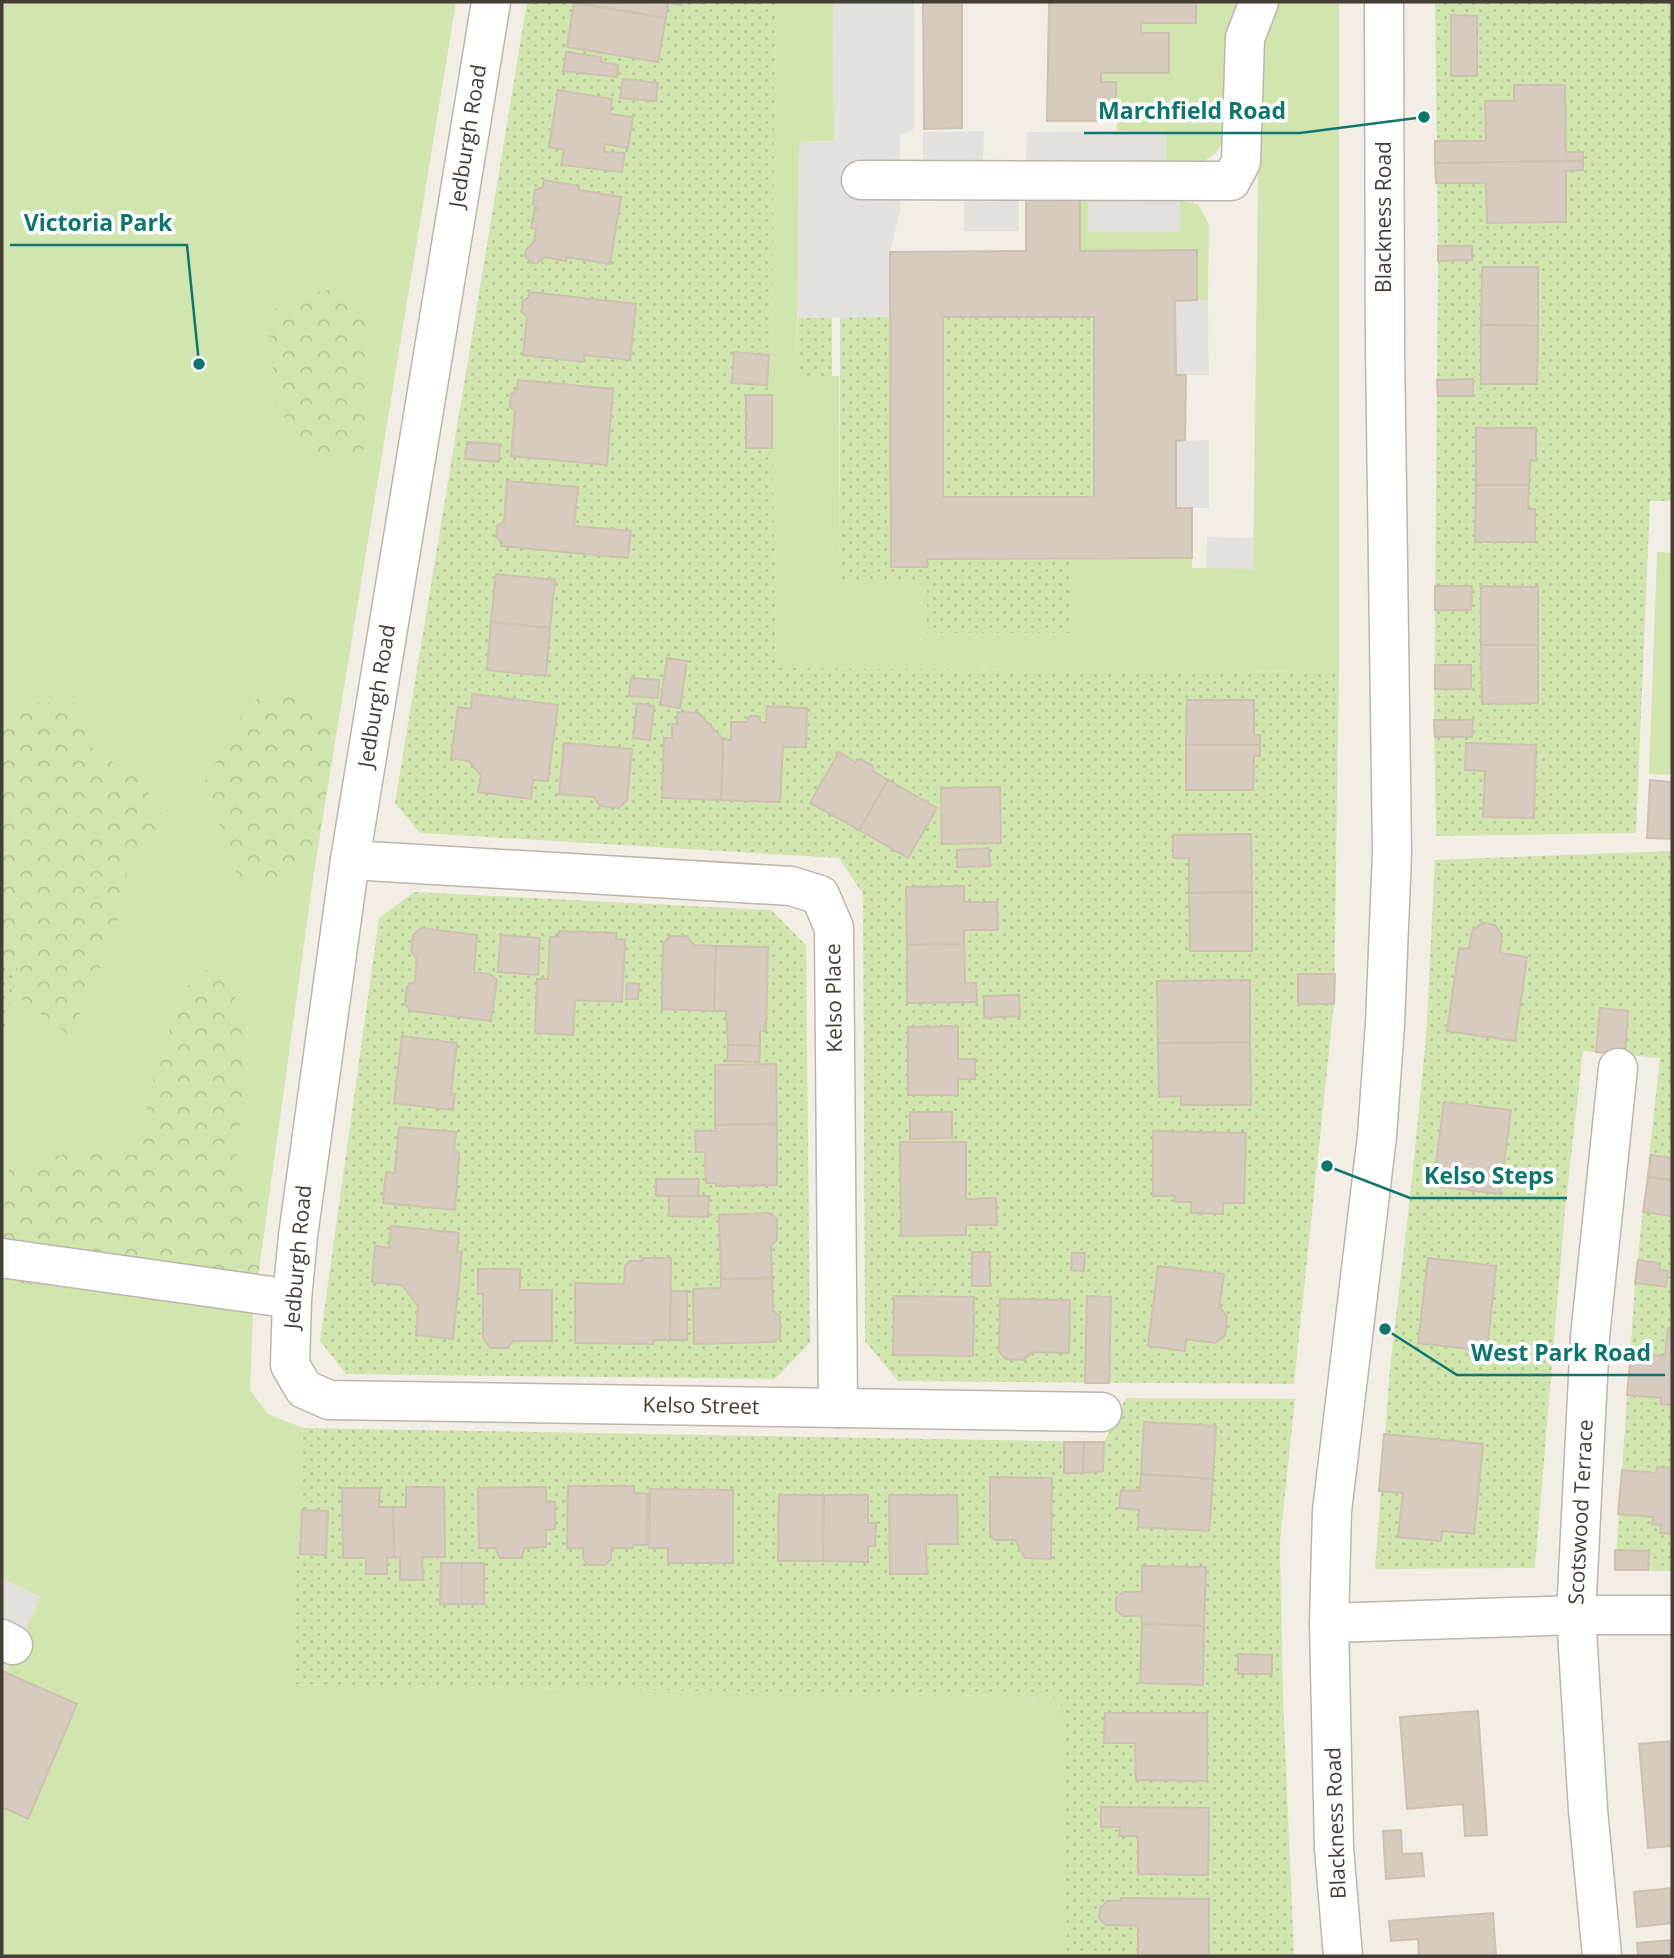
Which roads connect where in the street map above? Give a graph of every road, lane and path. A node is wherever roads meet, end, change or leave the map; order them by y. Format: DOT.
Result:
graph roads {
  1 [pos="491,2"];
  2 [pos="1259,2"];
  3 [pos="1384,2"];
  4 [pos="861,180"];
  5 [pos="350,860"];
  6 [pos="1618,1068"];
  7 [pos="2,1258"];
  8 [pos="292,1299"];
  9 [pos="304,1389"];
  10 [pos="838,1408"];
  11 [pos="1102,1412"];
  12 [pos="1576,1615"];
  13 [pos="1672,1615"];
  14 [pos="1329,1623"];
  15 [pos="1343,1956"];
  16 [pos="1602,1956"];
  1 -- 5 [label="street, Jedburgh Road"];
  2 -- 4 [label="street"];
  3 -- 14 [label="street, Blackness Road"];
  5 -- 8 [label="street, Jedburgh Road"];
  5 -- 10 [label="street, Kelso Place"];
  6 -- 12 [label="street, Scotswood Terrace"];
  7 -- 8 [label="street"];
  8 -- 9 [label="street, Jedburgh Road"];
  9 -- 10 [label="street, Kelso Street"];
  10 -- 11 [label="street, Kelso Street"];
  12 -- 13 [label="street"];
  12 -- 14 [label="street"];
  12 -- 16 [label="street, Scotswood Terrace"];
  14 -- 15 [label="street, Blackness Road"];
}
